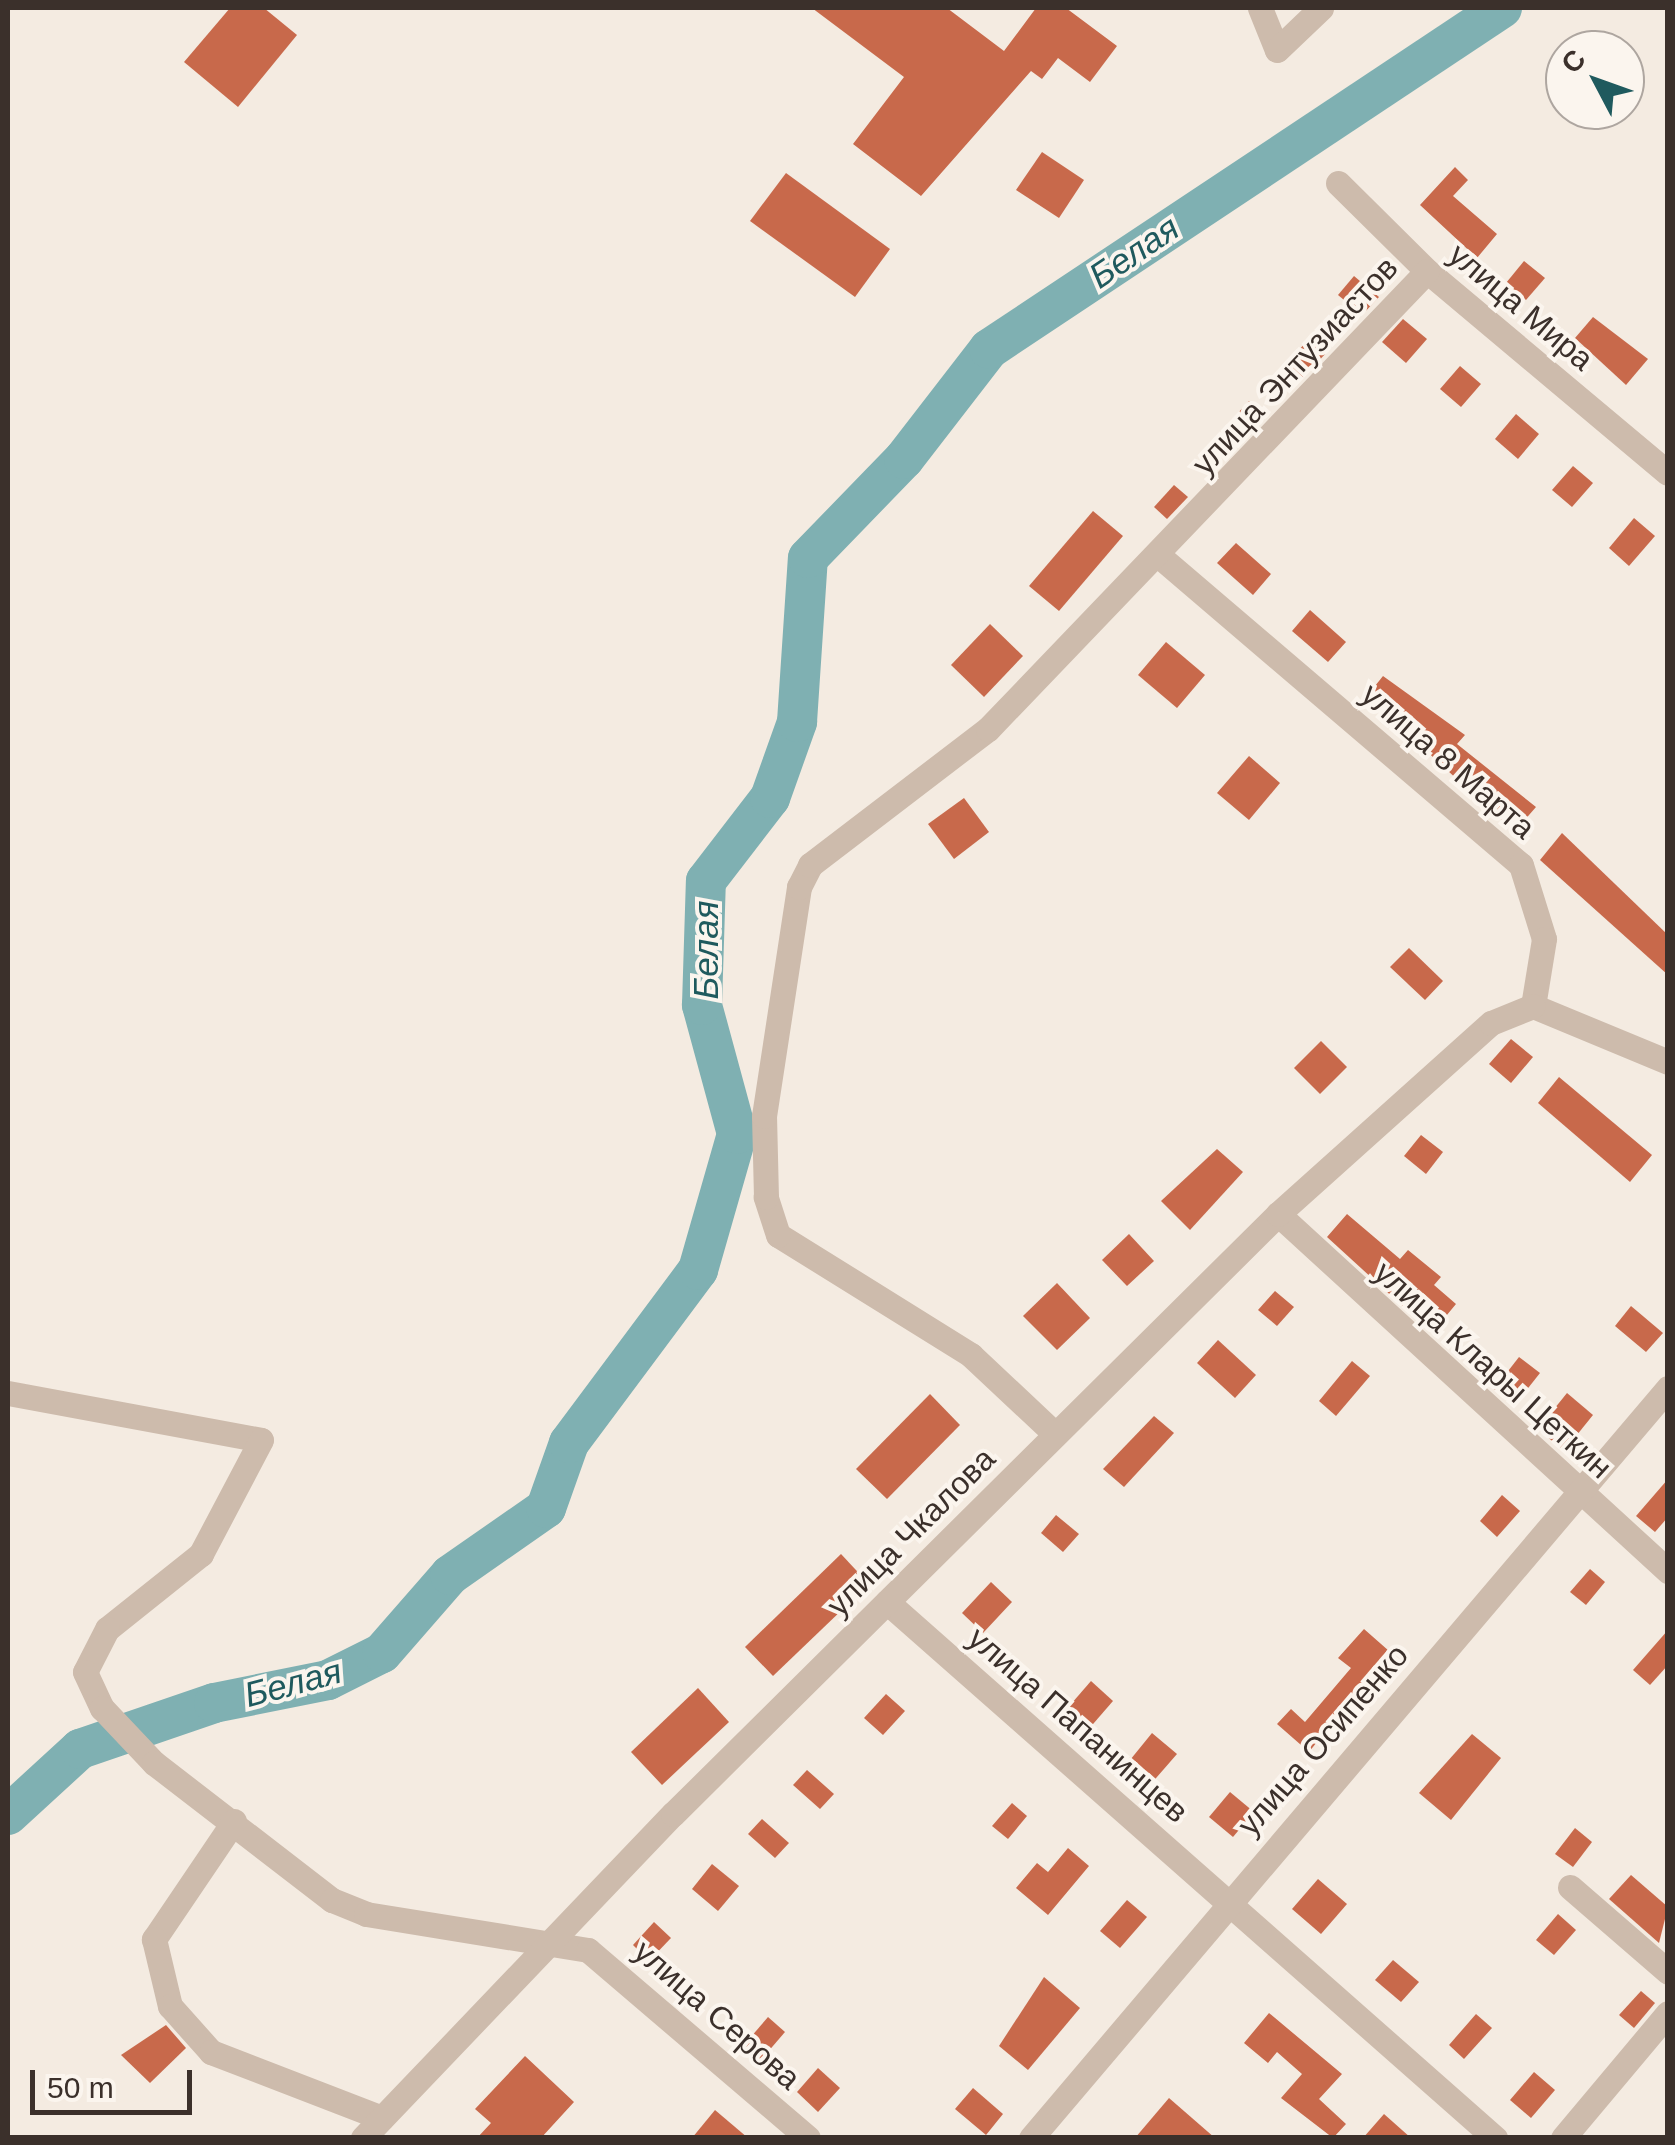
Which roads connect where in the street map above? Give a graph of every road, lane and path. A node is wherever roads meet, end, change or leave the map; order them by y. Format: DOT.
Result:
graph roads {
  1 [pos="1260,8"];
  2 [pos="1322,8"];
  3 [pos="1338,183"];
  4 [pos="1427,271"];
  5 [pos="1668,473"];
  6 [pos="1158,555"];
  7 [pos="1534,1006"];
  8 [pos="1668,1062"];
  9 [pos="1278,1214"];
  10 [pos="1668,1388"];
  11 [pos="8,1393"];
  12 [pos="1054,1434"];
  13 [pos="1581,1492"];
  14 [pos="1668,1570"];
  15 [pos="888,1602"];
  16 [pos="234,1821"];
  17 [pos="1570,1886"];
  18 [pos="1228,1898"];
  19 [pos="557,1940"];
  20 [pos="1668,1972"];
  21 [pos="1668,2013"];
  22 [pos="382,2118"];
  23 [pos="362,2138"];
  24 [pos="808,2138"];
  25 [pos="1031,2138"];
  26 [pos="1495,2138"];
  27 [pos="1563,2138"];
  1 -- 2 [label="street"];
  3 -- 4 [label="street, улица Мира"];
  4 -- 5 [label="street, улица Мира"];
  4 -- 6 [label="street, улица Энтузиастов"];
  6 -- 7 [label="street, улица 8 Марта"];
  6 -- 12 [label="street"];
  7 -- 8 [label="street"];
  7 -- 9 [label="street, улица Чкалова"];
  9 -- 12 [label="street, улица Чкалова"];
  9 -- 13 [label="street, улица Клары Цеткин"];
  10 -- 13 [label="street, улица Осипенко"];
  11 -- 16 [label="street, улица Серова"];
  12 -- 15 [label="street, улица Чкалова"];
  13 -- 14 [label="street, улица Клары Цеткин"];
  13 -- 18 [label="street, улица Осипенко"];
  15 -- 18 [label="street, улица Папанинцев"];
  15 -- 19 [label="street, улица Чкалова"];
  16 -- 19 [label="street, улица Серова"];
  16 -- 22 [label="street"];
  17 -- 20 [label="street"];
  18 -- 25 [label="street, улица Осипенко"];
  18 -- 26 [label="street, улица Папанинцев"];
  19 -- 22 [label="street, улица Чкалова"];
  19 -- 24 [label="street, улица Серова"];
  21 -- 27 [label="street"];
  22 -- 23 [label="street, улица Чкалова"];
}
